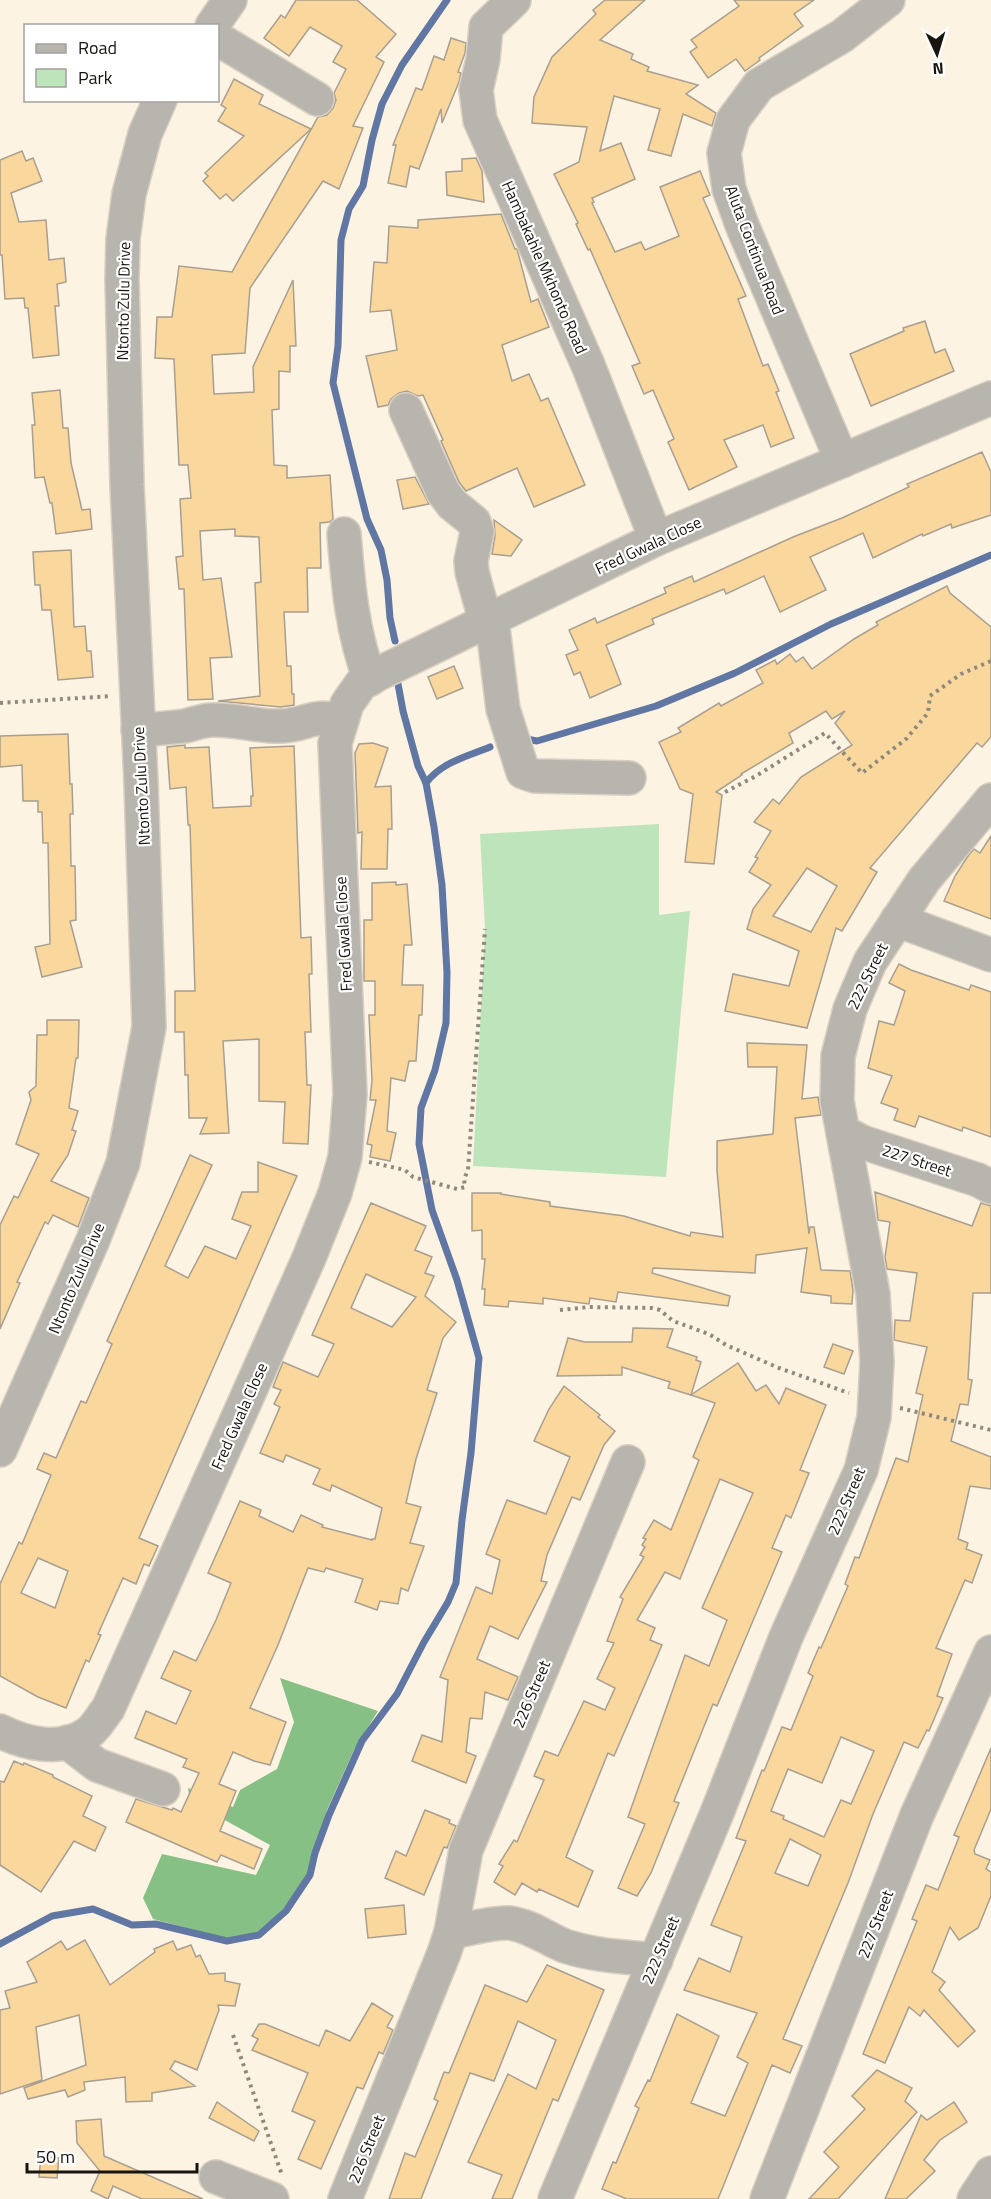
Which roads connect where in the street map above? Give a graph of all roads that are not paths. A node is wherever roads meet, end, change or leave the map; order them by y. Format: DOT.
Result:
graph roads {
  1 [pos="230,0"];
  2 [pos="514,0"];
  3 [pos="888,0"];
  4 [pos="213,24"];
  5 [pos="219,40"];
  6 [pos="317,99"];
  7 [pos="159,102"];
  8 [pos="991,398"];
  9 [pos="406,410"];
  10 [pos="842,461"];
  11 [pos="344,534"];
  12 [pos="656,539"];
  13 [pos="489,622"];
  14 [pos="375,676"];
  15 [pos="340,721"];
  16 [pos="138,730"];
  17 [pos="629,778"];
  18 [pos="991,801"];
  19 [pos="897,920"];
  20 [pos="991,955"];
  21 [pos="843,1132"];
  22 [pos="991,1187"];
  23 [pos="0,1450"];
  24 [pos="628,1462"];
  25 [pos="987,1672"];
  26 [pos="1,1735"];
  27 [pos="67,1742"];
  28 [pos="163,1789"];
  29 [pos="451,1932"];
  30 [pos="656,1960"];
  31 [pos="991,2173"];
  32 [pos="216,2177"];
  33 [pos="278,2189"];
  34 [pos="345,2199"];
  35 [pos="555,2199"];
  36 [pos="767,2199"];
  37 [pos="974,2199"];
  1 -- 4 [label="street"];
  2 -- 12 [label="street, Hambakahle Mkhonto Road"];
  3 -- 10 [label="street, Aluta Continua Road"];
  5 -- 6 [label="street"];
  7 -- 16 [label="street, Ntonto Zulu Drive"];
  8 -- 10 [label="street, Fred Gwala Close"];
  9 -- 13 [label="street"];
  10 -- 12 [label="street, Fred Gwala Close"];
  11 -- 14 [label="street"];
  12 -- 13 [label="street, Fred Gwala Close"];
  13 -- 14 [label="street, Fred Gwala Close"];
  13 -- 17 [label="street"];
  14 -- 15 [label="street, Fred Gwala Close"];
  15 -- 16 [label="street"];
  15 -- 27 [label="street, Fred Gwala Close"];
  16 -- 23 [label="street, Ntonto Zulu Drive"];
  18 -- 19 [label="street, 222 Street"];
  19 -- 20 [label="street"];
  19 -- 21 [label="street, 222 Street"];
  21 -- 22 [label="street, 227 Street"];
  21 -- 30 [label="street, 222 Street"];
  24 -- 29 [label="street, 226 Street"];
  25 -- 36 [label="street, 227 Street"];
  26 -- 27 [label="street, Fred Gwala Close"];
  27 -- 28 [label="street"];
  29 -- 30 [label="street"];
  29 -- 34 [label="street, 226 Street"];
  30 -- 35 [label="street, 222 Street"];
  31 -- 37 [label="street"];
  32 -- 33 [label="street"];
}
